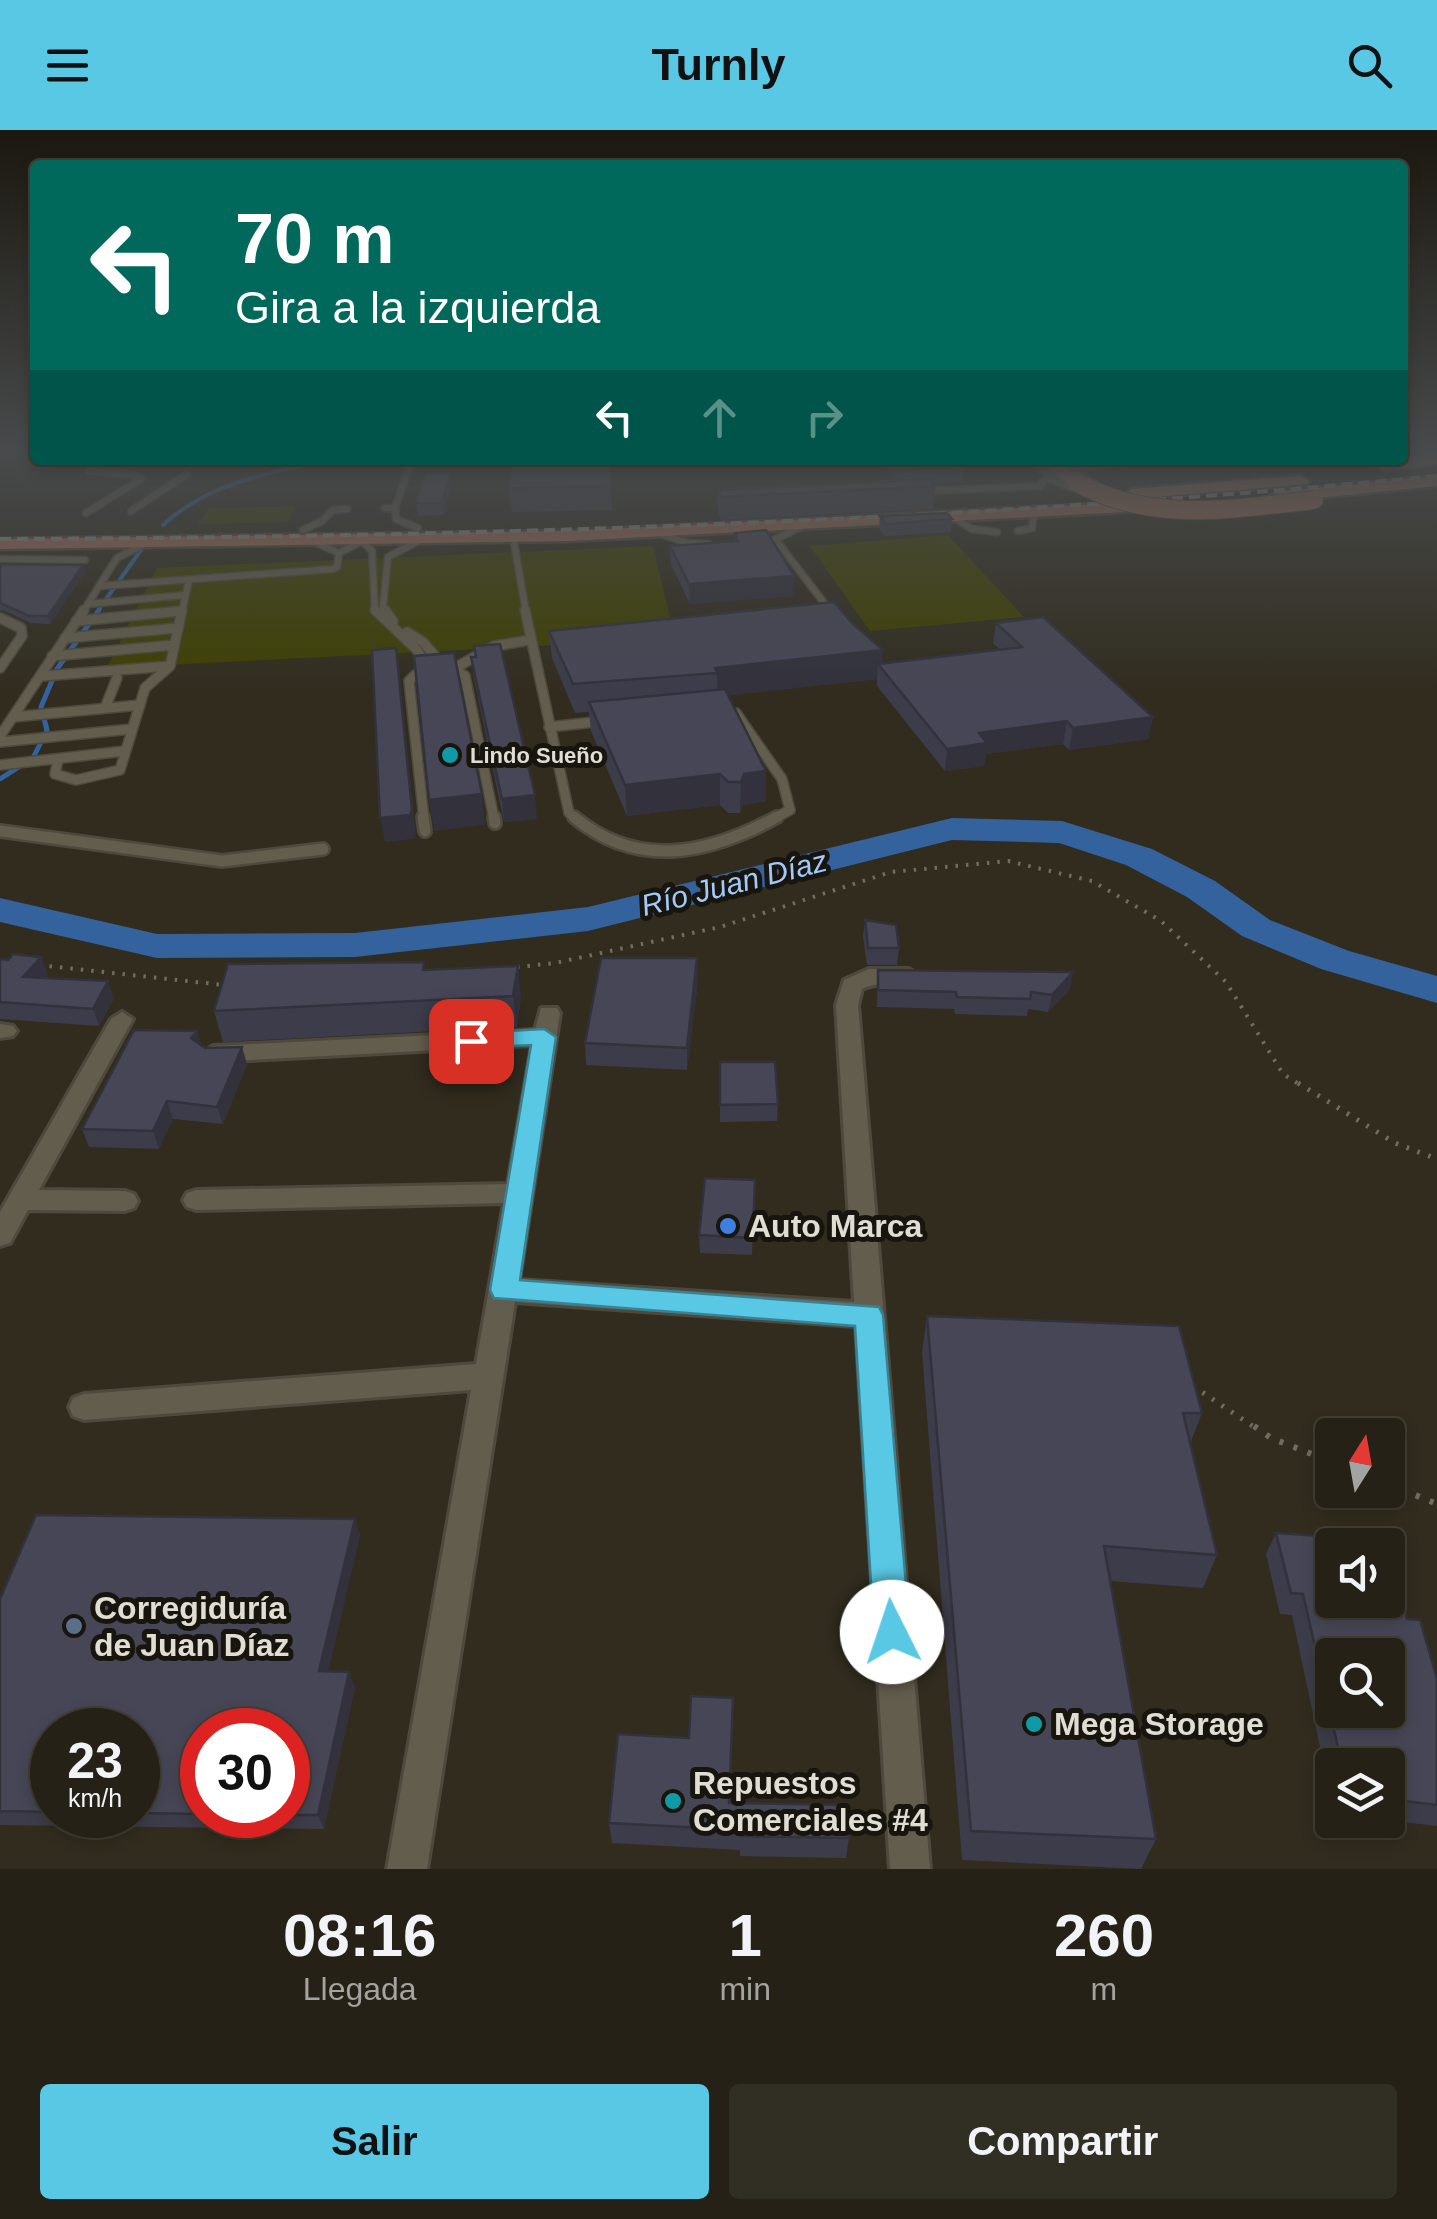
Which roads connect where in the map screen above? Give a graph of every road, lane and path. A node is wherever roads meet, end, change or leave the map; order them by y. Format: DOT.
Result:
graph roads {
  1 [pos="59,531"];
  2 [pos="313,531"];
  3 [pos="415,531"];
  4 [pos="487,531"];
  5 [pos="676,531"];
  6 [pos="793,531"];
  7 [pos="990,531"];
  8 [pos="655,532"];
  9 [pos="997,532"];
  10 [pos="420,534"];
  11 [pos="308,536"];
  12 [pos="513,537"];
  13 [pos="362,540"];
  14 [pos="776,540"];
  15 [pos="764,542"];
  16 [pos="100,544"];
  17 [pos="145,544"];
  18 [pos="688,544"];
  19 [pos="726,544"];
  20 [pos="0,547"];
  21 [pos="339,554"];
  22 [pos="692,556"];
  23 [pos="118,558"];
  24 [pos="0,559"];
  25 [pos="84,560"];
  26 [pos="188,580"];
  27 [pos="98,586"];
  28 [pos="185,595"];
  29 [pos="88,604"];
  30 [pos="181,611"];
  31 [pos="0,618"];
  32 [pos="76,621"];
  33 [pos="840,623"];
  34 [pos="178,628"];
  35 [pos="64,638"];
  36 [pos="530,640"];
  37 [pos="174,646"];
  38 [pos="52,656"];
  39 [pos="170,666"];
  40 [pos="444,666"];
  41 [pos="0,668"];
  42 [pos="426,668"];
  43 [pos="455,668"];
  44 [pos="43,676"];
  45 [pos="117,678"];
  46 [pos="140,705"];
  47 [pos="105,708"];
  48 [pos="722,709"];
  49 [pos="13,717"];
  50 [pos="626,719"];
  51 [pos="549,727"];
  52 [pos="132,729"];
  53 [pos="0,739"];
  54 [pos="125,751"];
  55 [pos="58,760"];
  56 [pos="0,766"];
  57 [pos="495,823"];
  58 [pos="0,831"];
  59 [pos="425,831"];
  60 [pos="323,849"];
  61 [pos="37,965"];
  62 [pos="500,969"];
  63 [pos="947,976"];
  64 [pos="240,985"];
  65 [pos="122,1018"];
  66 [pos="212,1054"];
  67 [pos="1437,1158"];
  68 [pos="520,1193"];
  69 [pos="20,1200"];
  70 [pos="196,1200"];
  71 [pos="125,1201"];
  72 [pos="0,1236"];
  73 [pos="504,1290"];
  74 [pos="869,1315"];
  75 [pos="490,1376"];
  76 [pos="1186,1382"];
  77 [pos="84,1407"];
  78 [pos="1315,1455"];
  79 [pos="1405,1491"];
  80 [pos="1437,1504"];
  81 [pos="407,1869"];
  82 [pos="910,1869"];
  1 -- 11 [label="main road"];
  2 -- 11 [label="lane"];
  3 -- 10 [label="lane"];
  4 -- 10 [label="main road"];
  5 -- 8 [label="main road"];
  6 -- 14 [label="lane"];
  7 -- 9 [label="lane"];
  8 -- 12 [label="main road"];
  8 -- 18 [label="lane"];
  10 -- 11 [label="main road"];
  10 -- 12 [label="main road"];
  10 -- 13 [label="main road"];
  10 -- 40 [label="lane"];
  11 -- 13 [label="main road"];
  11 -- 17 [label="main road"];
  11 -- 21 [label="lane"];
  12 -- 36 [label="lane"];
  13 -- 21 [label="lane"];
  13 -- 42 [label="lane"];
  14 -- 15 [label="lane"];
  14 -- 33 [label="lane"];
  16 -- 17 [label="main road"];
  16 -- 20 [label="main road"];
  16 -- 23 [label="lane"];
  17 -- 23 [label="lane"];
  18 -- 19 [label="lane"];
  18 -- 22 [label="lane"];
  21 -- 26 [label="lane"];
  23 -- 27 [label="lane"];
  24 -- 25 [label="lane"];
  26 -- 27 [label="lane"];
  26 -- 28 [label="lane"];
  27 -- 29 [label="lane"];
  28 -- 29 [label="lane"];
  28 -- 30 [label="lane"];
  29 -- 32 [label="lane"];
  30 -- 32 [label="lane"];
  30 -- 34 [label="lane"];
  31 -- 41 [label="lane"];
  32 -- 35 [label="lane"];
  34 -- 35 [label="lane"];
  34 -- 37 [label="lane"];
  35 -- 38 [label="lane"];
  36 -- 43 [label="lane"];
  36 -- 51 [label="lane"];
  37 -- 38 [label="lane"];
  37 -- 39 [label="lane"];
  38 -- 44 [label="lane"];
  39 -- 44 [label="lane"];
  39 -- 46 [label="lane"];
  40 -- 42 [label="lane"];
  40 -- 43 [label="lane"];
  42 -- 59 [label="lane"];
  43 -- 57 [label="lane"];
  44 -- 49 [label="lane"];
  45 -- 47 [label="lane"];
  46 -- 47 [label="lane"];
  46 -- 52 [label="lane"];
  47 -- 49 [label="lane"];
  48 -- 51 [label="lane"];
  49 -- 53 [label="lane"];
  50 -- 51 [label="lane"];
  52 -- 53 [label="lane"];
  52 -- 54 [label="lane"];
  54 -- 55 [label="lane"];
  54 -- 55 [label="lane"];
  55 -- 56 [label="lane"];
  58 -- 60 [label="lane"];
  61 -- 64 [label="path"];
  62 -- 67 [label="path"];
  63 -- 74 [label="street"];
  65 -- 69 [label="street"];
  66 -- 68 [label="street"];
  68 -- 70 [label="street"];
  68 -- 73 [label="street"];
  69 -- 71 [label="street"];
  69 -- 72 [label="street"];
  73 -- 74 [label="street"];
  73 -- 75 [label="street"];
  74 -- 82 [label="street"];
  75 -- 77 [label="street"];
  75 -- 81 [label="street"];
  76 -- 78 [label="path"];
  79 -- 80 [label="path"];
}
